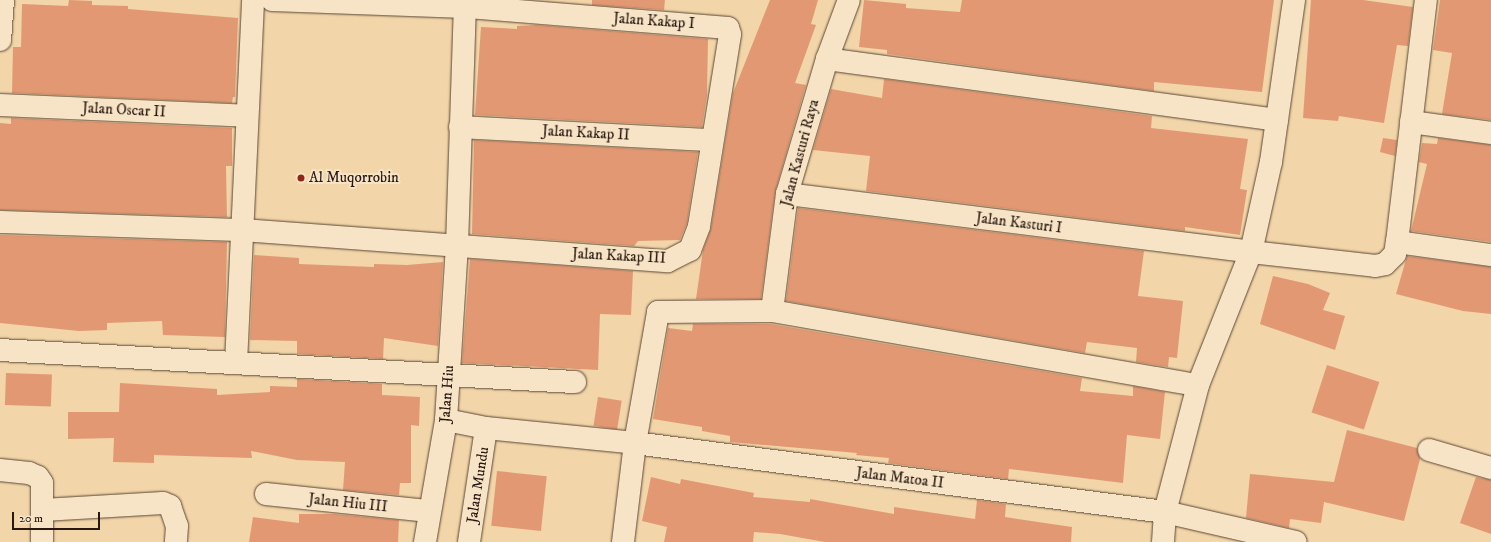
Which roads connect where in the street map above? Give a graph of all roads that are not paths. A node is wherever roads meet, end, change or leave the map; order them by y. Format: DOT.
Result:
graph roads {
  1 [pos="3,0"];
  2 [pos="253,0"];
  3 [pos="272,0"];
  4 [pos="849,0"];
  5 [pos="1294,0"];
  6 [pos="1426,0"];
  7 [pos="466,7"];
  8 [pos="0,40"];
  9 [pos="827,59"];
  10 [pos="0,104"];
  11 [pos="247,116"];
  12 [pos="1277,120"];
  13 [pos="1411,122"];
  14 [pos="460,127"];
  15 [pos="1491,133"];
  16 [pos="711,140"];
  17 [pos="787,194"];
  18 [pos="0,222"];
  19 [pos="242,230"];
  20 [pos="1397,242"];
  21 [pos="457,245"];
  22 [pos="1251,252"];
  23 [pos="1491,255"];
  24 [pos="772,311"];
  25 [pos="0,350"];
  26 [pos="236,364"];
  27 [pos="449,374"];
  28 [pos="575,382"];
  29 [pos="1198,385"];
  30 [pos="446,420"];
  31 [pos="486,428"];
  32 [pos="635,443"];
  33 [pos="1429,450"];
  34 [pos="1491,468"];
  35 [pos="0,470"];
  36 [pos="266,494"];
  37 [pos="43,510"];
  38 [pos="429,511"];
  39 [pos="1166,512"];
  40 [pos="42,542"];
  41 [pos="176,542"];
  42 [pos="425,542"];
  43 [pos="470,542"];
  44 [pos="623,542"];
  45 [pos="1163,542"];
  46 [pos="1296,542"];
  1 -- 8 [label="street"];
  2 -- 11 [label="street"];
  3 -- 7 [label="street"];
  4 -- 9 [label="street, Jalan Kasturi Raya"];
  5 -- 12 [label="street"];
  6 -- 13 [label="street"];
  7 -- 14 [label="street, Jalan Hiu"];
  7 -- 16 [label="street, Jalan Kakap I"];
  9 -- 12 [label="street"];
  9 -- 17 [label="street, Jalan Kasturi Raya"];
  10 -- 11 [label="street, Jalan Oscar II"];
  11 -- 19 [label="street"];
  12 -- 22 [label="street"];
  13 -- 15 [label="street"];
  13 -- 20 [label="street"];
  14 -- 16 [label="street, Jalan Kakap II"];
  14 -- 21 [label="street, Jalan Hiu"];
  16 -- 21 [label="street, Jalan Kakap III"];
  17 -- 22 [label="street, Jalan Kasturi I"];
  17 -- 24 [label="street, Jalan Kasturi Raya"];
  18 -- 19 [label="street, Jalan Kakap III"];
  19 -- 21 [label="street, Jalan Kakap III"];
  19 -- 26 [label="street"];
  20 -- 22 [label="street, Jalan Kasturi I"];
  20 -- 23 [label="street"];
  21 -- 27 [label="street, Jalan Hiu"];
  22 -- 29 [label="street"];
  24 -- 29 [label="street"];
  24 -- 32 [label="street"];
  25 -- 26 [label="street"];
  26 -- 27 [label="street"];
  27 -- 28 [label="street"];
  27 -- 30 [label="street, Jalan Hiu"];
  29 -- 39 [label="street"];
  30 -- 31 [label="street, Jalan Matoa II"];
  30 -- 38 [label="street, Jalan Hiu"];
  31 -- 32 [label="street, Jalan Matoa II"];
  31 -- 43 [label="street, Jalan Mundu"];
  32 -- 39 [label="street, Jalan Matoa II"];
  32 -- 44 [label="street"];
  33 -- 34 [label="street"];
  35 -- 37 [label="street"];
  36 -- 38 [label="street, Jalan Hiu III"];
  37 -- 40 [label="street"];
  37 -- 41 [label="street"];
  38 -- 42 [label="street, Jalan Hiu"];
  39 -- 45 [label="street"];
  39 -- 46 [label="street, Jalan Matoa II"];
}
